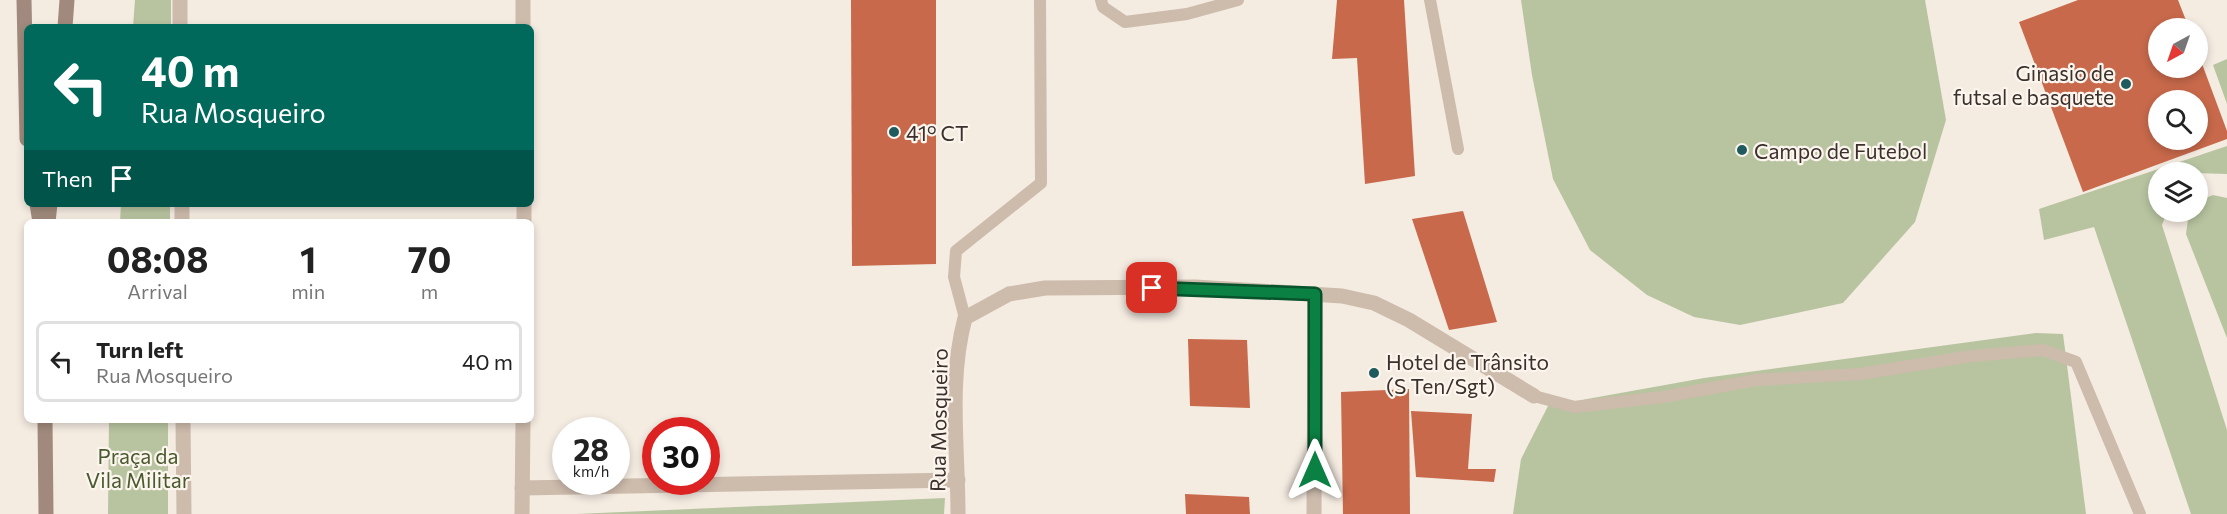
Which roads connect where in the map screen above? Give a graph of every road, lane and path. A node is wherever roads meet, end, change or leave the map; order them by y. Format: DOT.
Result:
graph roads {
  1 [pos="24,0"];
  2 [pos="67,0"];
  3 [pos="180,0"];
  4 [pos="523,0"];
  5 [pos="1040,0"];
  6 [pos="1101,0"];
  7 [pos="1238,0"];
  8 [pos="1430,0"];
  9 [pos="25,24"];
  10 [pos="65,24"];
  11 [pos="180,24"];
  12 [pos="523,24"];
  13 [pos="1458,149"];
  14 [pos="1315,294"];
  15 [pos="965,318"];
  16 [pos="1534,396"];
  17 [pos="45,423"];
  18 [pos="183,423"];
  19 [pos="523,423"];
  20 [pos="958,480"];
  21 [pos="522,488"];
  22 [pos="46,514"];
  23 [pos="184,514"];
  24 [pos="522,514"];
  25 [pos="957,514"];
  26 [pos="1314,514"];
  27 [pos="2140,514"];
  1 -- 9 [label="main road"];
  2 -- 10 [label="main road"];
  3 -- 11 [label="street"];
  4 -- 12 [label="street"];
  5 -- 15 [label="lane"];
  6 -- 7 [label="lane"];
  8 -- 13 [label="lane"];
  14 -- 15 [label="street"];
  14 -- 16 [label="street"];
  14 -- 26 [label="street"];
  15 -- 20 [label="street, Rua Mosqueiro"];
  16 -- 27 [label="lane"];
  17 -- 22 [label="main road"];
  18 -- 23 [label="street"];
  19 -- 21 [label="street"];
  20 -- 21 [label="street"];
  20 -- 25 [label="street, Rua Mosqueiro"];
  21 -- 24 [label="street"];
}
